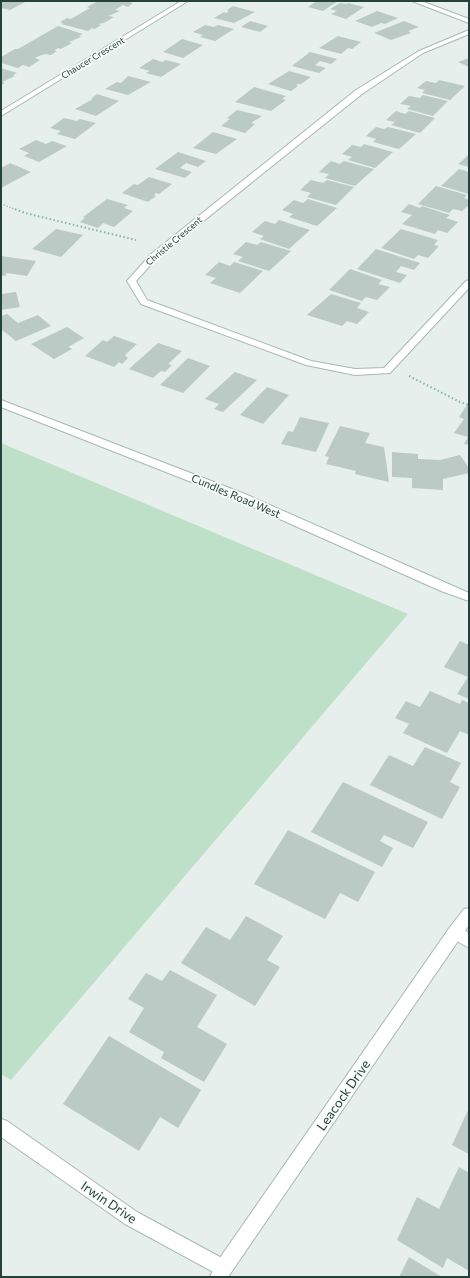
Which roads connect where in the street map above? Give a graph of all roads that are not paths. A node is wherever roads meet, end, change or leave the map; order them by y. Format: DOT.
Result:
graph roads {
  1 [pos="185,1"];
  2 [pos="415,1"];
  3 [pos="469,20"];
  4 [pos="469,32"];
  5 [pos="1,114"];
  6 [pos="469,283"];
  7 [pos="1,403"];
  8 [pos="469,597"];
  9 [pos="469,914"];
  10 [pos="455,932"];
  11 [pos="469,941"];
  12 [pos="1,1127"];
  13 [pos="221,1273"];
  1 -- 5 [label="street, Chaucer Crescent"];
  2 -- 3 [label="street"];
  4 -- 6 [label="street, Christie Crescent"];
  7 -- 8 [label="street, Cundles Road West"];
  9 -- 10 [label="street, Leacock Drive"];
  10 -- 11 [label="street"];
  10 -- 13 [label="street, Leacock Drive"];
  12 -- 13 [label="street, Irwin Drive"];
}
